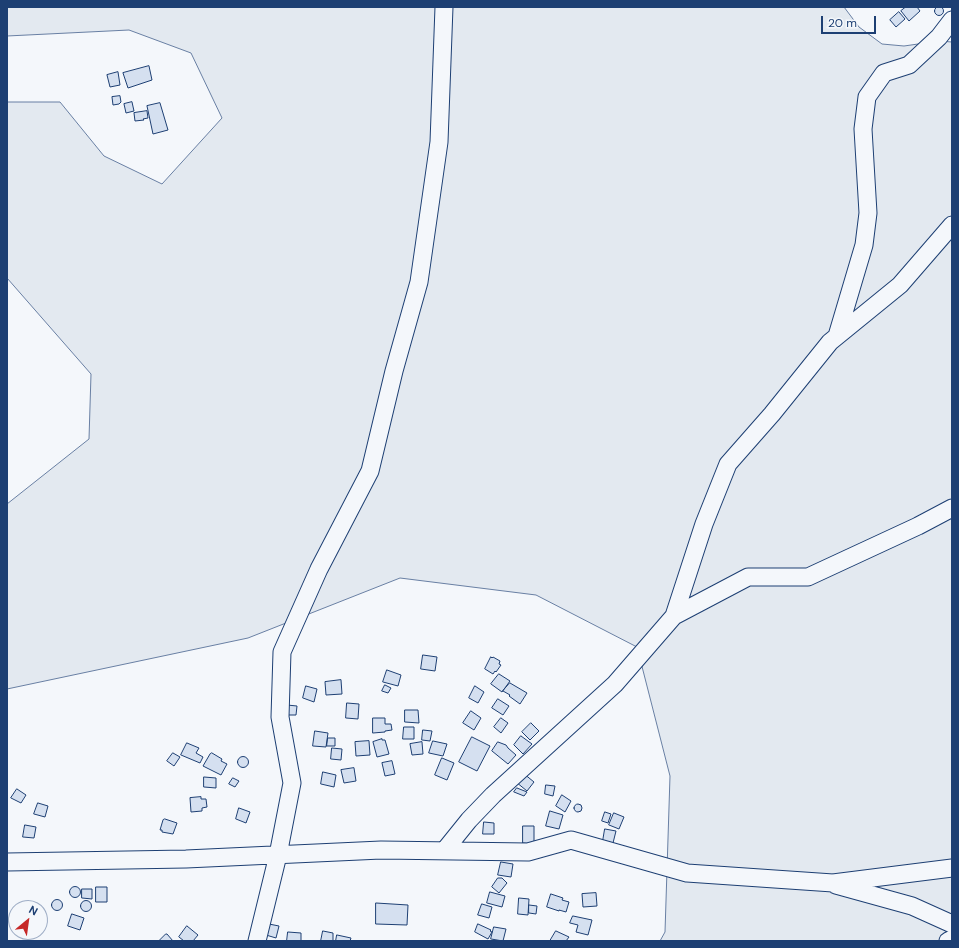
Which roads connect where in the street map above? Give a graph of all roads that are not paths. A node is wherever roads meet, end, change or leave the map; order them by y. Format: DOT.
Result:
graph roads {
  1 [pos="444,7"];
  2 [pos="952,20"];
  3 [pos="952,225"];
  4 [pos="837,336"];
  5 [pos="952,508"];
  6 [pos="674,616"];
  7 [pos="444,851"];
  8 [pos="278,855"];
  9 [pos="7,862"];
  10 [pos="952,868"];
  11 [pos="824,882"];
  12 [pos="952,924"];
  13 [pos="952,939"];
  14 [pos="257,941"];
  15 [pos="948,941"];
  1 -- 8 [label="street"];
  2 -- 4 [label="street"];
  3 -- 4 [label="street"];
  4 -- 6 [label="street"];
  5 -- 6 [label="street"];
  6 -- 7 [label="street"];
  7 -- 8 [label="street"];
  7 -- 11 [label="street"];
  8 -- 9 [label="street"];
  8 -- 14 [label="street"];
  10 -- 11 [label="street"];
  11 -- 12 [label="street"];
  13 -- 15 [label="street"];
}
